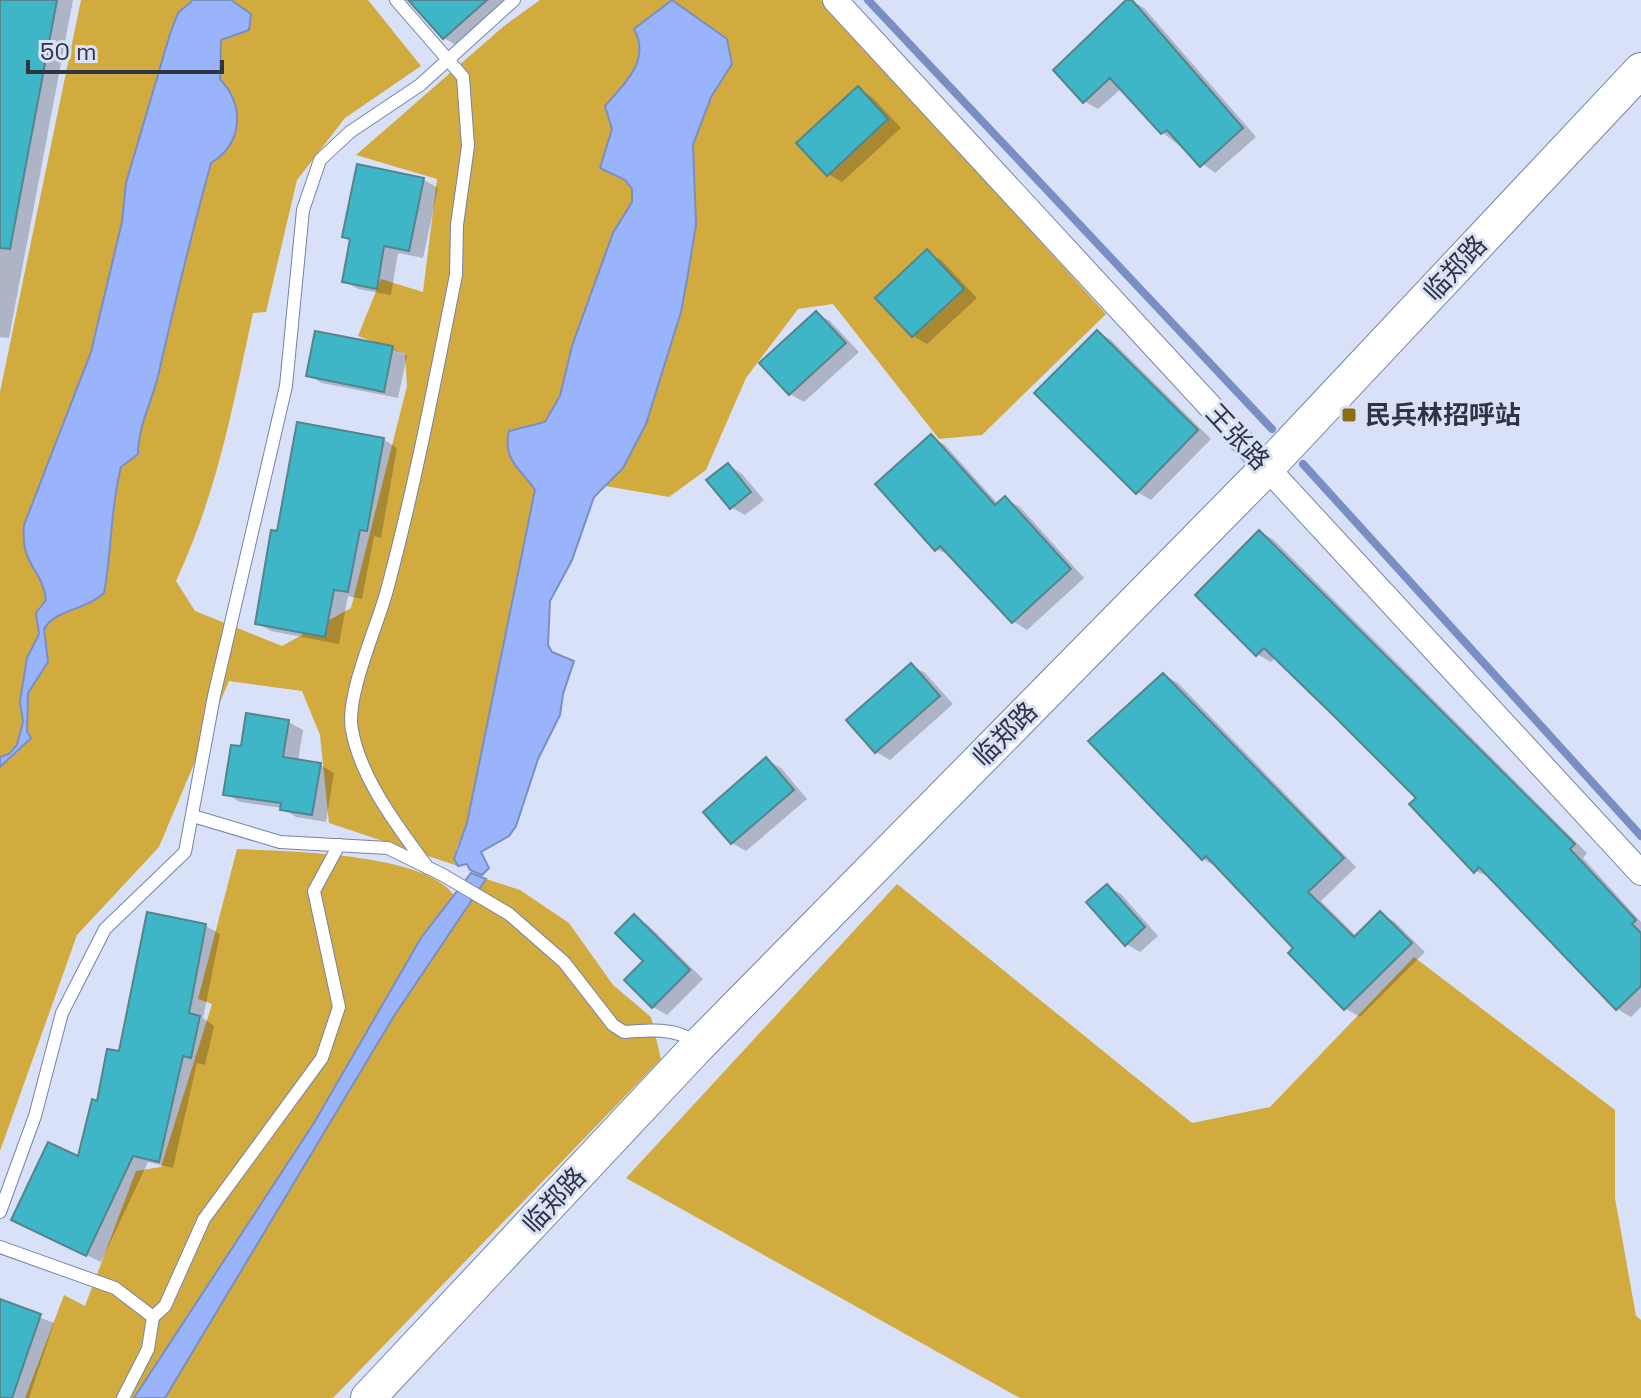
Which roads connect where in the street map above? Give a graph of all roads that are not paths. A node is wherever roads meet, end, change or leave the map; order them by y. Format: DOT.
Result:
graph roads {
  1 [pos="396,0"];
  2 [pos="514,0"];
  3 [pos="835,0"];
  4 [pos="447,60"];
  5 [pos="1641,70"];
  6 [pos="1267,468"];
  7 [pos="193,816"];
  8 [pos="339,845"];
  9 [pos="428,868"];
  10 [pos="1641,873"];
  11 [pos="698,1046"];
  12 [pos="0,1212"];
  13 [pos="0,1247"];
  14 [pos="153,1317"];
  15 [pos="123,1398"];
  16 [pos="368,1398"];
  1 -- 4 [label="lane"];
  2 -- 4 [label="lane"];
  3 -- 6 [label="street, 王张路"];
  4 -- 7 [label="lane"];
  4 -- 9 [label="lane"];
  5 -- 6 [label="main road, 临郑路"];
  6 -- 10 [label="street, 王张路"];
  6 -- 11 [label="main road, 临郑路"];
  7 -- 8 [label="lane"];
  7 -- 12 [label="lane"];
  8 -- 9 [label="lane"];
  8 -- 14 [label="lane"];
  9 -- 11 [label="lane"];
  11 -- 16 [label="main road, 临郑路"];
  13 -- 14 [label="lane"];
  14 -- 15 [label="lane"];
}
